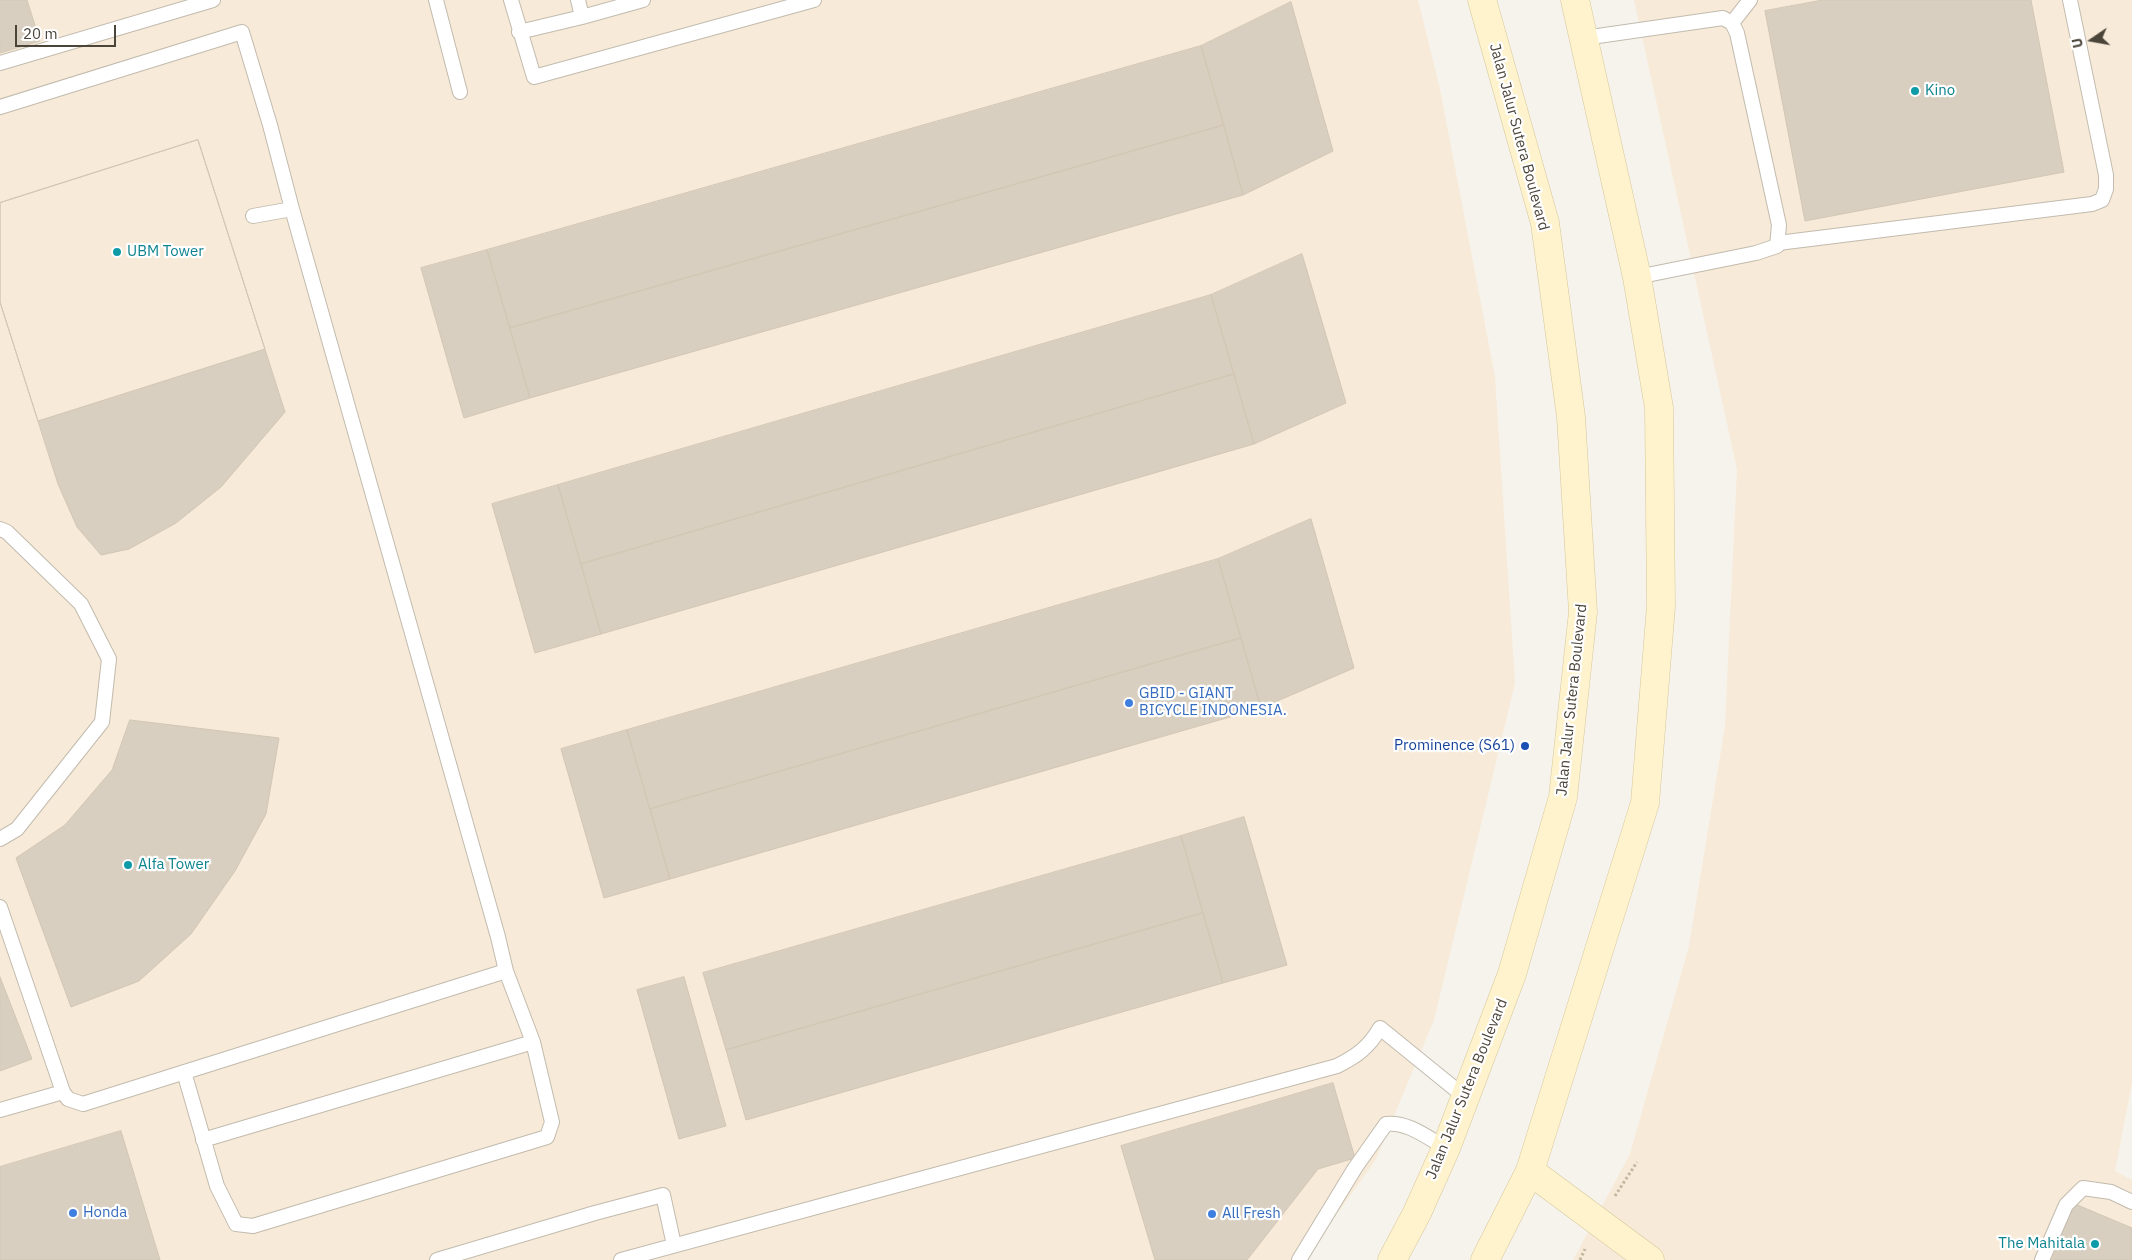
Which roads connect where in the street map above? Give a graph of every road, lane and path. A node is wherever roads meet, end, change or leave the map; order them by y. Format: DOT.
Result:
graph roads {
  1 [pos="213,0"];
  2 [pos="436,0"];
  3 [pos="511,0"];
  4 [pos="578,0"];
  5 [pos="643,0"];
  6 [pos="814,0"];
  7 [pos="1482,0"];
  8 [pos="1575,0"];
  9 [pos="1750,0"];
  10 [pos="2070,0"];
  11 [pos="768,6"];
  12 [pos="582,17"];
  13 [pos="1732,23"];
  14 [pos="519,32"];
  15 [pos="1584,38"];
  16 [pos="0,63"];
  17 [pos="460,92"];
  18 [pos="0,107"];
  19 [pos="292,209"];
  20 [pos="253,216"];
  21 [pos="1778,243"];
  22 [pos="1637,277"];
  23 [pos="0,529"];
  24 [pos="0,839"];
  25 [pos="0,907"];
  26 [pos="506,971"];
  27 [pos="534,1042"];
  28 [pos="184,1072"];
  29 [pos="63,1092"];
  30 [pos="1465,1097"];
  31 [pos="0,1110"];
  32 [pos="203,1140"];
  33 [pos="1446,1148"];
  34 [pos="1530,1171"];
  35 [pos="2132,1202"];
  36 [pos="674,1245"];
  37 [pos="437,1260"];
  38 [pos="621,1260"];
  39 [pos="1299,1260"];
  40 [pos="1392,1260"];
  41 [pos="1485,1260"];
  42 [pos="1650,1260"];
  43 [pos="2042,1260"];
  1 -- 16 [label="lane"];
  2 -- 17 [label="lane"];
  3 -- 14 [label="lane"];
  4 -- 12 [label="lane"];
  5 -- 12 [label="lane"];
  6 -- 11 [label="lane"];
  7 -- 30 [label="main road, Jalan Jalur Sutera Boulevard"];
  8 -- 15 [label="main road"];
  9 -- 13 [label="lane"];
  10 -- 21 [label="lane"];
  11 -- 14 [label="lane"];
  12 -- 14 [label="lane"];
  13 -- 15 [label="lane"];
  13 -- 21 [label="lane"];
  15 -- 22 [label="main road"];
  18 -- 19 [label="lane"];
  19 -- 20 [label="lane"];
  19 -- 26 [label="lane"];
  21 -- 22 [label="lane"];
  22 -- 34 [label="main road"];
  23 -- 24 [label="lane"];
  25 -- 29 [label="lane"];
  26 -- 27 [label="lane"];
  26 -- 28 [label="lane"];
  27 -- 32 [label="lane"];
  27 -- 32 [label="lane"];
  28 -- 29 [label="lane"];
  28 -- 32 [label="lane"];
  29 -- 31 [label="lane"];
  30 -- 33 [label="main road, Jalan Jalur Sutera Boulevard"];
  30 -- 36 [label="lane"];
  33 -- 39 [label="lane"];
  33 -- 40 [label="main road, Jalan Jalur Sutera Boulevard"];
  34 -- 41 [label="main road"];
  34 -- 42 [label="main road"];
  35 -- 43 [label="lane"];
  36 -- 37 [label="lane"];
  36 -- 38 [label="lane"];
}
